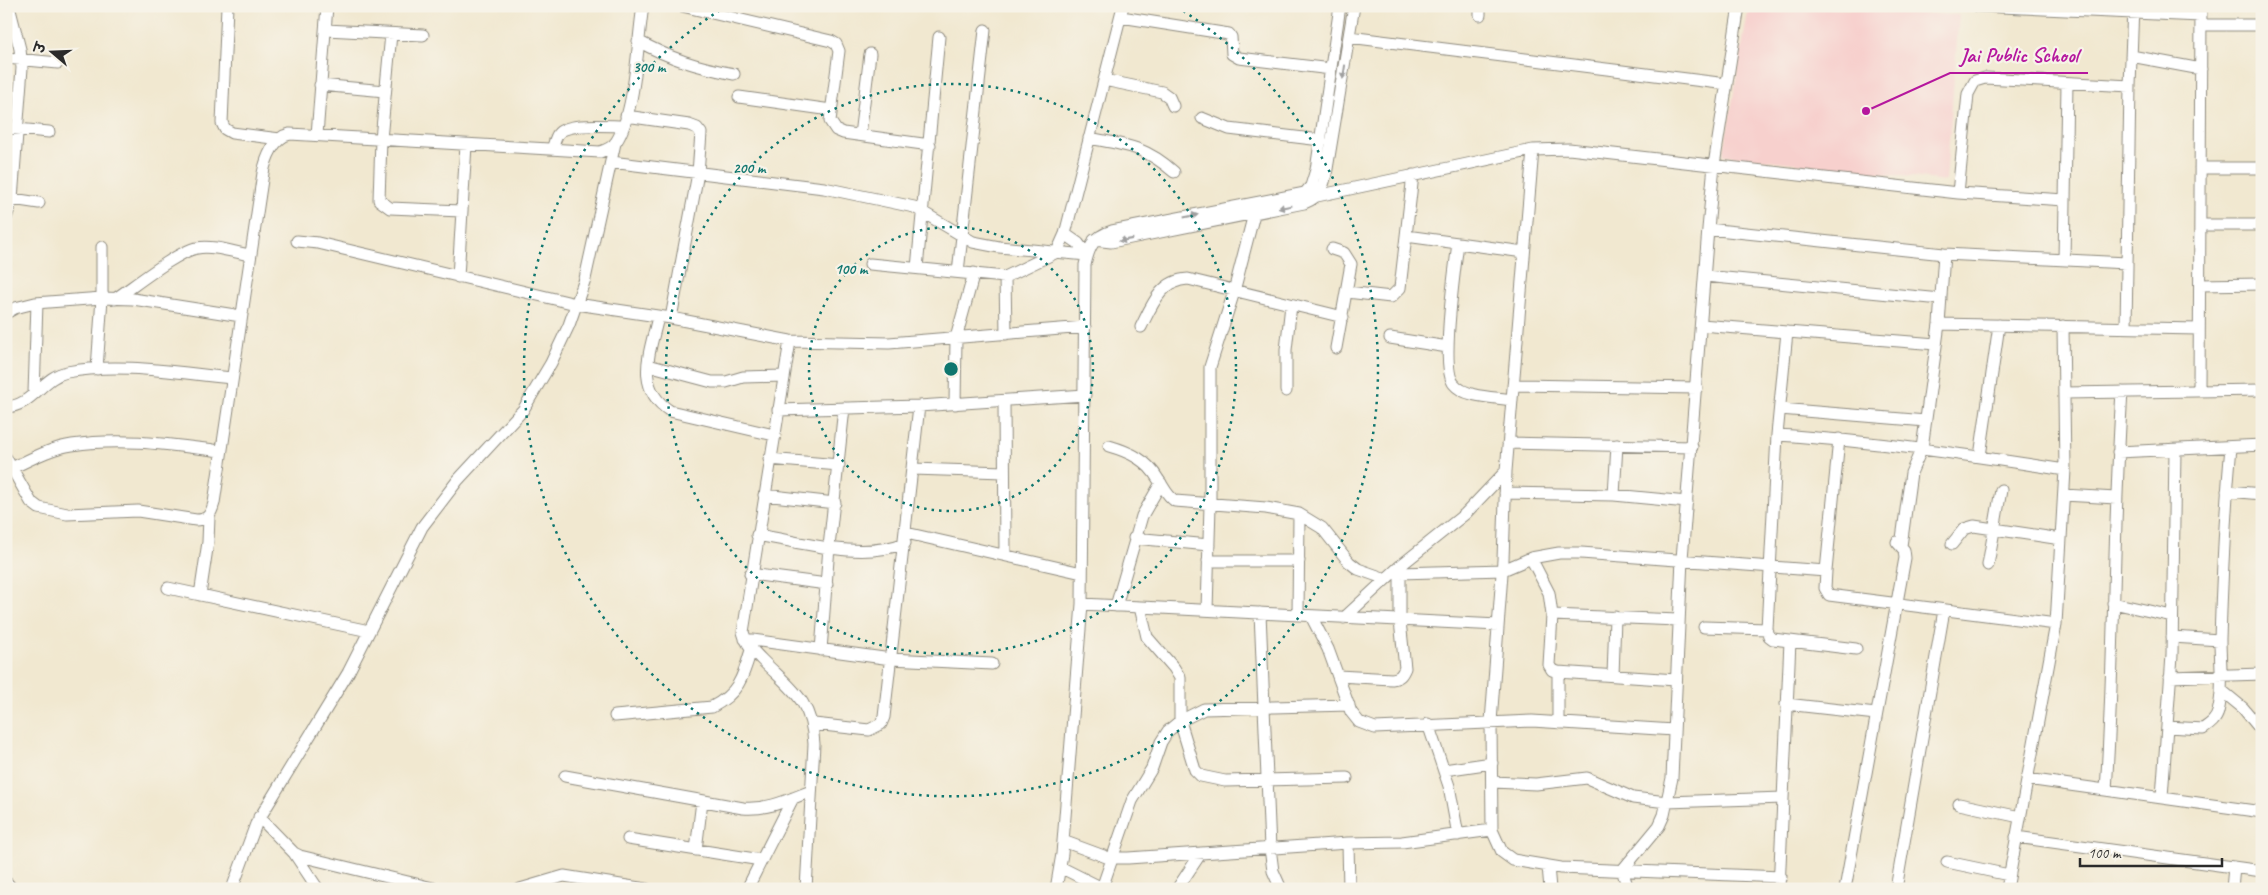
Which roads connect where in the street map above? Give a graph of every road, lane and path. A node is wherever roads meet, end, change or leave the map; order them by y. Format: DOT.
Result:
graph roads {
  1 [pos="9,6"];
  2 [pos="227,6"];
  3 [pos="327,6"];
  4 [pos="643,6"];
  5 [pos="682,6"];
  6 [pos="1340,6"];
  7 [pos="1354,6"];
  8 [pos="1739,6"];
  9 [pos="1978,6"];
  10 [pos="2050,8"];
  11 [pos="2133,10"];
  12 [pos="1122,12"];
  13 [pos="2201,16"];
  14 [pos="2262,25"];
  15 [pos="326,30"];
  16 [pos="985,30"];
  17 [pos="391,34"];
  18 [pos="423,35"];
  19 [pos="1349,37"];
  20 [pos="939,38"];
  21 [pos="638,41"];
  22 [pos="870,54"];
  23 [pos="2131,56"];
  24 [pos="6,58"];
  25 [pos="21,59"];
  26 [pos="58,64"];
  27 [pos="2201,68"];
  28 [pos="1331,70"];
  29 [pos="734,74"];
  30 [pos="1104,80"];
  31 [pos="2067,82"];
  32 [pos="1727,84"];
  33 [pos="320,85"];
  34 [pos="2130,86"];
  35 [pos="385,91"];
  36 [pos="739,97"];
  37 [pos="1173,106"];
  38 [pos="831,110"];
  39 [pos="1202,118"];
  40 [pos="624,121"];
  41 [pos="12,128"];
  42 [pos="49,132"];
  43 [pos="317,135"];
  44 [pos="860,135"];
  45 [pos="1089,138"];
  46 [pos="280,139"];
  47 [pos="381,139"];
  48 [pos="1321,140"];
  49 [pos="615,143"];
  50 [pos="466,144"];
  51 [pos="930,145"];
  52 [pos="552,149"];
  53 [pos="1532,150"];
  54 [pos="611,162"];
  55 [pos="1714,165"];
  56 [pos="2200,168"];
  57 [pos="2262,168"];
  58 [pos="1174,172"];
  59 [pos="698,173"];
  60 [pos="1412,175"];
  61 [pos="1958,193"];
  62 [pos="1317,196"];
  63 [pos="9,198"];
  64 [pos="2065,200"];
  65 [pos="39,202"];
  66 [pos="461,211"];
  67 [pos="923,212"];
  68 [pos="1254,214"];
  69 [pos="6,218"];
  70 [pos="2200,225"];
  71 [pos="2262,225"];
  72 [pos="1708,229"];
  73 [pos="1065,234"];
  74 [pos="1406,236"];
  75 [pos="963,238"];
  76 [pos="1094,240"];
  77 [pos="297,241"];
  78 [pos="1458,243"];
  79 [pos="102,247"];
  80 [pos="1332,250"];
  81 [pos="1057,252"];
  82 [pos="1524,252"];
  83 [pos="1944,254"];
  84 [pos="250,255"];
  85 [pos="1087,255"];
  86 [pos="2064,260"];
  87 [pos="2127,263"];
  88 [pos="870,264"];
  89 [pos="917,268"];
  90 [pos="958,272"];
  91 [pos="974,273"];
  92 [pos="1705,276"];
  93 [pos="458,277"];
  94 [pos="1005,277"];
  95 [pos="2262,284"];
  96 [pos="2200,285"];
  97 [pos="1234,291"];
  98 [pos="1347,292"];
  99 [pos="102,298"];
  100 [pos="114,299"];
  101 [pos="1941,299"];
  102 [pos="37,303"];
  103 [pos="576,304"];
  104 [pos="1291,305"];
  105 [pos="6,313"];
  106 [pos="240,316"];
  107 [pos="658,317"];
  108 [pos="1343,317"];
  109 [pos="672,318"];
  110 [pos="1939,324"];
  111 [pos="1701,325"];
  112 [pos="1999,325"];
  113 [pos="2063,326"];
  114 [pos="1085,327"];
  115 [pos="1141,327"];
  116 [pos="2126,327"];
  117 [pos="2200,330"];
  118 [pos="1787,332"];
  119 [pos="1006,334"];
  120 [pos="956,338"];
  121 [pos="1390,338"];
  122 [pos="790,341"];
  123 [pos="1936,344"];
  124 [pos="1448,347"];
  125 [pos="1336,348"];
  126 [pos="648,365"];
  127 [pos="97,369"];
  128 [pos="784,376"];
  129 [pos="231,378"];
  130 [pos="1513,386"];
  131 [pos="1697,388"];
  132 [pos="2262,390"];
  133 [pos="1286,391"];
  134 [pos="2199,391"];
  135 [pos="2122,392"];
  136 [pos="34,393"];
  137 [pos="2064,393"];
  138 [pos="1085,395"];
  139 [pos="1512,400"];
  140 [pos="1004,401"];
  141 [pos="955,404"];
  142 [pos="919,406"];
  143 [pos="6,407"];
  144 [pos="844,408"];
  145 [pos="1780,409"];
  146 [pos="778,410"];
  147 [pos="1926,421"];
  148 [pos="774,435"];
  149 [pos="1777,435"];
  150 [pos="1838,439"];
  151 [pos="1508,443"];
  152 [pos="1616,445"];
  153 [pos="2262,445"];
  154 [pos="1109,446"];
  155 [pos="1692,447"];
  156 [pos="2231,447"];
  157 [pos="1922,448"];
  158 [pos="221,450"];
  159 [pos="2176,450"];
  160 [pos="2118,452"];
  161 [pos="1980,456"];
  162 [pos="769,459"];
  163 [pos="9,463"];
  164 [pos="839,465"];
  165 [pos="913,469"];
  166 [pos="2065,470"];
  167 [pos="1506,471"];
  168 [pos="1004,472"];
  169 [pos="1161,483"];
  170 [pos="2001,490"];
  171 [pos="2227,491"];
  172 [pos="1505,493"];
  173 [pos="2262,494"];
  174 [pos="764,495"];
  175 [pos="1614,495"];
  176 [pos="2064,495"];
  177 [pos="2116,498"];
  178 [pos="1687,502"];
  179 [pos="835,503"];
  180 [pos="1210,504"];
  181 [pos="1299,514"];
  182 [pos="209,516"];
  183 [pos="1995,530"];
  184 [pos="757,535"];
  185 [pos="906,538"];
  186 [pos="1134,538"];
  187 [pos="2061,539"];
  188 [pos="1952,544"];
  189 [pos="1209,546"];
  190 [pos="829,547"];
  191 [pos="1005,556"];
  192 [pos="1531,558"];
  193 [pos="1682,559"];
  194 [pos="1208,561"];
  195 [pos="1299,561"];
  196 [pos="1988,565"];
  197 [pos="1770,567"];
  198 [pos="1400,569"];
  199 [pos="1503,570"];
  200 [pos="1826,571"];
  201 [pos="1082,573"];
  202 [pos="750,574"];
  203 [pos="1386,579"];
  204 [pos="827,584"];
  205 [pos="168,588"];
  206 [pos="200,595"];
  207 [pos="2113,603"];
  208 [pos="1082,604"];
  209 [pos="1895,604"];
  210 [pos="1116,606"];
  211 [pos="1140,607"];
  212 [pos="1206,610"];
  213 [pos="1944,610"];
  214 [pos="1260,613"];
  215 [pos="1298,615"];
  216 [pos="1552,615"];
  217 [pos="1311,616"];
  218 [pos="2172,616"];
  219 [pos="1616,617"];
  220 [pos="1344,618"];
  221 [pos="1678,620"];
  222 [pos="1400,621"];
  223 [pos="2056,624"];
  224 [pos="1498,625"];
  225 [pos="1704,627"];
  226 [pos="1767,629"];
  227 [pos="369,631"];
  228 [pos="2172,637"];
  229 [pos="745,639"];
  230 [pos="2220,640"];
  231 [pos="1790,641"];
  232 [pos="1856,649"];
  233 [pos="752,650"];
  234 [pos="821,650"];
  235 [pos="891,659"];
  236 [pos="992,664"];
  237 [pos="1558,672"];
  238 [pos="2262,674"];
  239 [pos="1338,676"];
  240 [pos="1613,676"];
  241 [pos="2222,676"];
  242 [pos="2170,677"];
  243 [pos="1676,680"];
  244 [pos="2221,690"];
  245 [pos="1786,704"];
  246 [pos="1349,705"];
  247 [pos="1262,707"];
  248 [pos="1876,714"];
  249 [pos="615,716"];
  250 [pos="1180,721"];
  251 [pos="1491,722"];
  252 [pos="1558,723"];
  253 [pos="814,724"];
  254 [pos="1428,724"];
  255 [pos="2167,727"];
  256 [pos="1674,730"];
  257 [pos="2262,731"];
  258 [pos="1492,763"];
  259 [pos="1444,770"];
  260 [pos="565,776"];
  261 [pos="1347,778"];
  262 [pos="2027,779"];
  263 [pos="1266,780"];
  264 [pos="1492,782"];
  265 [pos="2106,790"];
  266 [pos="811,791"];
  267 [pos="2162,797"];
  268 [pos="792,798"];
  269 [pos="1783,798"];
  270 [pos="702,801"];
  271 [pos="1668,802"];
  272 [pos="1959,804"];
  273 [pos="2262,812"];
  274 [pos="259,817"];
  275 [pos="2020,817"];
  276 [pos="1492,830"];
  277 [pos="1458,835"];
  278 [pos="2016,837"];
  279 [pos="628,839"];
  280 [pos="1063,841"];
  281 [pos="1348,843"];
  282 [pos="1270,848"];
  283 [pos="696,850"];
  284 [pos="294,853"];
  285 [pos="1201,853"];
  286 [pos="1112,858"];
  287 [pos="761,860"];
  288 [pos="1947,862"];
  289 [pos="1548,866"];
  290 [pos="1060,867"];
  291 [pos="2234,867"];
  292 [pos="2262,871"];
  293 [pos="1624,872"];
  294 [pos="2010,875"];
  295 [pos="1780,883"];
  296 [pos="6,884"];
  297 [pos="1103,888"];
  298 [pos="2009,888"];
  299 [pos="10,889"];
  300 [pos="232,889"];
  301 [pos="318,889"];
  302 [pos="437,889"];
  303 [pos="520,889"];
  304 [pos="646,889"];
  305 [pos="747,889"];
  306 [pos="806,889"];
  307 [pos="1056,889"];
  308 [pos="1178,889"];
  309 [pos="1281,889"];
  310 [pos="1349,889"];
  311 [pos="1550,889"];
  312 [pos="1628,889"];
  313 [pos="1845,889"];
  314 [pos="1896,889"];
  315 [pos="2232,889"];
  1 -- 25 [label="street"];
  2 -- 46 [label="street"];
  3 -- 15 [label="street"];
  4 -- 21 [label="street"];
  5 -- 38 [label="street"];
  6 -- 28 [label="street"];
  7 -- 19 [label="street"];
  8 -- 32 [label="street"];
  9 -- 10 [label="street"];
  10 -- 11 [label="street"];
  11 -- 13 [label="street"];
  11 -- 23 [label="street"];
  12 -- 28 [label="street"];
  12 -- 30 [label="street"];
  13 -- 14 [label="street"];
  13 -- 27 [label="street"];
  15 -- 17 [label="street"];
  15 -- 33 [label="street"];
  16 -- 75 [label="street"];
  17 -- 18 [label="street"];
  17 -- 35 [label="street"];
  19 -- 32 [label="street"];
  19 -- 62 [label="street, one-way"];
  20 -- 51 [label="street"];
  21 -- 29 [label="street"];
  21 -- 40 [label="street"];
  22 -- 44 [label="street"];
  23 -- 27 [label="street"];
  23 -- 34 [label="street"];
  24 -- 25 [label="street"];
  25 -- 26 [label="street"];
  25 -- 41 [label="street"];
  27 -- 56 [label="street"];
  28 -- 48 [label="street"];
  30 -- 37 [label="street"];
  30 -- 45 [label="street"];
  31 -- 34 [label="street"];
  31 -- 61 [label="street"];
  31 -- 64 [label="street"];
  32 -- 55 [label="street"];
  33 -- 35 [label="street"];
  33 -- 43 [label="street"];
  34 -- 87 [label="street"];
  35 -- 47 [label="street"];
  36 -- 38 [label="street"];
  38 -- 44 [label="street"];
  39 -- 48 [label="street"];
  40 -- 49 [label="street"];
  40 -- 52 [label="street"];
  40 -- 59 [label="street"];
  41 -- 42 [label="street"];
  41 -- 63 [label="street"];
  43 -- 46 [label="street"];
  43 -- 47 [label="street"];
  44 -- 51 [label="street"];
  45 -- 58 [label="street"];
  45 -- 73 [label="street"];
  46 -- 84 [label="street"];
  47 -- 50 [label="street"];
  47 -- 66 [label="street"];
  76 -- 48 [label="street, one-way"];
  49 -- 52 [label="street"];
  49 -- 54 [label="street"];
  50 -- 52 [label="street"];
  50 -- 66 [label="street"];
  51 -- 67 [label="street"];
  53 -- 55 [label="street"];
  53 -- 60 [label="street"];
  53 -- 82 [label="street"];
  54 -- 59 [label="street"];
  54 -- 103 [label="street"];
  55 -- 61 [label="street"];
  55 -- 72 [label="street"];
  56 -- 57 [label="street"];
  56 -- 70 [label="street"];
  59 -- 67 [label="street"];
  59 -- 109 [label="street"];
  60 -- 62 [label="street"];
  60 -- 74 [label="street"];
  61 -- 64 [label="street"];
  62 -- 68 [label="street, one-way"];
  63 -- 65 [label="street"];
  63 -- 69 [label="street"];
  64 -- 86 [label="street"];
  66 -- 93 [label="street"];
  67 -- 75 [label="street"];
  67 -- 89 [label="street"];
  68 -- 76 [label="street, one-way"];
  68 -- 97 [label="street"];
  70 -- 71 [label="street"];
  70 -- 96 [label="street"];
  72 -- 83 [label="street"];
  72 -- 92 [label="street"];
  73 -- 81 [label="street"];
  73 -- 85 [label="street"];
  74 -- 78 [label="street"];
  74 -- 98 [label="street"];
  75 -- 81 [label="street"];
  75 -- 90 [label="street"];
  76 -- 85 [label="street"];
  77 -- 93 [label="street"];
  78 -- 82 [label="street"];
  78 -- 124 [label="street"];
  79 -- 99 [label="street"];
  80 -- 98 [label="street"];
  81 -- 85 [label="street"];
  81 -- 94 [label="street"];
  82 -- 130 [label="street"];
  83 -- 86 [label="street"];
  83 -- 101 [label="street"];
  84 -- 100 [label="street"];
  84 -- 106 [label="street"];
  85 -- 114 [label="street"];
  86 -- 87 [label="street"];
  87 -- 116 [label="street"];
  88 -- 89 [label="street"];
  89 -- 90 [label="street"];
  90 -- 91 [label="street"];
  91 -- 94 [label="street"];
  91 -- 120 [label="street"];
  92 -- 101 [label="street"];
  92 -- 111 [label="street"];
  93 -- 103 [label="street"];
  94 -- 119 [label="street"];
  95 -- 96 [label="street"];
  96 -- 117 [label="street"];
  97 -- 104 [label="street"];
  97 -- 115 [label="street"];
  97 -- 180 [label="street"];
  98 -- 108 [label="street"];
  99 -- 100 [label="street"];
  99 -- 102 [label="street"];
  99 -- 127 [label="street"];
  100 -- 106 [label="street"];
  101 -- 110 [label="street"];
  102 -- 105 [label="street"];
  102 -- 136 [label="street"];
  103 -- 107 [label="street"];
  103 -- 227 [label="street"];
  104 -- 108 [label="street"];
  104 -- 133 [label="street"];
  106 -- 129 [label="street"];
  107 -- 109 [label="street"];
  107 -- 126 [label="street"];
  108 -- 125 [label="street"];
  109 -- 122 [label="street"];
  110 -- 112 [label="street"];
  110 -- 123 [label="street"];
  111 -- 118 [label="street"];
  111 -- 131 [label="street"];
  112 -- 113 [label="street"];
  112 -- 161 [label="street"];
  113 -- 116 [label="street"];
  113 -- 137 [label="street"];
  114 -- 119 [label="street"];
  114 -- 138 [label="street"];
  116 -- 117 [label="street"];
  117 -- 134 [label="street"];
  118 -- 123 [label="street"];
  118 -- 145 [label="street"];
  119 -- 120 [label="street"];
  120 -- 122 [label="street"];
  120 -- 141 [label="street"];
  121 -- 124 [label="street"];
  122 -- 128 [label="street"];
  123 -- 147 [label="street"];
  124 -- 139 [label="street"];
  126 -- 128 [label="street"];
  126 -- 148 [label="street"];
  127 -- 129 [label="street"];
  127 -- 136 [label="street"];
  128 -- 146 [label="street"];
  129 -- 158 [label="street"];
  130 -- 131 [label="street"];
  130 -- 139 [label="street"];
  131 -- 155 [label="street"];
  132 -- 134 [label="street"];
  134 -- 135 [label="street"];
  135 -- 137 [label="street"];
  135 -- 160 [label="street"];
  136 -- 143 [label="street"];
  137 -- 166 [label="street"];
  138 -- 140 [label="street"];
  138 -- 201 [label="street"];
  139 -- 151 [label="street"];
  140 -- 141 [label="street"];
  140 -- 168 [label="street"];
  141 -- 142 [label="street"];
  142 -- 144 [label="street"];
  142 -- 165 [label="street"];
  144 -- 146 [label="street"];
  144 -- 164 [label="street"];
  145 -- 147 [label="street"];
  145 -- 149 [label="street"];
  146 -- 148 [label="street"];
  147 -- 157 [label="street"];
  148 -- 162 [label="street"];
  149 -- 150 [label="street"];
  149 -- 197 [label="street"];
  150 -- 157 [label="street"];
  150 -- 200 [label="street"];
  151 -- 152 [label="street"];
  151 -- 167 [label="street"];
  152 -- 155 [label="street"];
  152 -- 175 [label="street"];
  153 -- 156 [label="street"];
  154 -- 169 [label="street"];
  155 -- 178 [label="street"];
  156 -- 159 [label="street"];
  156 -- 171 [label="street"];
  157 -- 161 [label="street"];
  157 -- 209 [label="street"];
  158 -- 163 [label="street"];
  158 -- 182 [label="street"];
  159 -- 160 [label="street"];
  159 -- 218 [label="street"];
  160 -- 177 [label="street"];
  161 -- 166 [label="street"];
  162 -- 164 [label="street"];
  162 -- 174 [label="street"];
  163 -- 182 [label="street"];
  164 -- 179 [label="street"];
  165 -- 168 [label="street"];
  165 -- 185 [label="street"];
  166 -- 176 [label="street"];
  167 -- 172 [label="street"];
  167 -- 198 [label="street"];
  168 -- 191 [label="street"];
  169 -- 180 [label="street"];
  169 -- 186 [label="street"];
  170 -- 183 [label="street"];
  171 -- 173 [label="street"];
  171 -- 230 [label="street"];
  172 -- 175 [label="street"];
  172 -- 199 [label="street"];
  174 -- 179 [label="street"];
  174 -- 184 [label="street"];
  175 -- 178 [label="street"];
  176 -- 177 [label="street"];
  176 -- 187 [label="street"];
  177 -- 207 [label="street"];
  178 -- 193 [label="street"];
  179 -- 190 [label="street"];
  180 -- 181 [label="street"];
  180 -- 189 [label="street"];
  181 -- 195 [label="street"];
  181 -- 203 [label="street"];
  182 -- 206 [label="street"];
  183 -- 187 [label="street"];
  183 -- 188 [label="street"];
  183 -- 196 [label="street"];
  184 -- 190 [label="street"];
  184 -- 202 [label="street"];
  185 -- 190 [label="street"];
  185 -- 191 [label="street"];
  185 -- 235 [label="street"];
  186 -- 189 [label="street"];
  186 -- 210 [label="street"];
  187 -- 223 [label="street"];
  189 -- 194 [label="street"];
  190 -- 204 [label="street"];
  191 -- 201 [label="street"];
  192 -- 193 [label="street"];
  192 -- 199 [label="street"];
  192 -- 216 [label="street"];
  193 -- 197 [label="street"];
  193 -- 221 [label="street"];
  194 -- 195 [label="street"];
  194 -- 212 [label="street"];
  195 -- 215 [label="street"];
  197 -- 200 [label="street"];
  197 -- 226 [label="street"];
  198 -- 199 [label="street"];
  198 -- 203 [label="street"];
  198 -- 222 [label="street"];
  199 -- 224 [label="street"];
  200 -- 209 [label="street"];
  201 -- 208 [label="street"];
  202 -- 204 [label="street"];
  202 -- 229 [label="street"];
  203 -- 220 [label="street"];
  204 -- 234 [label="street"];
  205 -- 206 [label="street"];
  206 -- 227 [label="street"];
  207 -- 218 [label="street"];
  207 -- 265 [label="street"];
  208 -- 210 [label="street"];
  208 -- 280 [label="street"];
  209 -- 213 [label="street"];
  209 -- 248 [label="street"];
  210 -- 211 [label="street"];
  211 -- 212 [label="street"];
  211 -- 250 [label="street"];
  212 -- 214 [label="street"];
  213 -- 223 [label="street"];
  213 -- 314 [label="street"];
  214 -- 215 [label="street"];
  214 -- 247 [label="street"];
  215 -- 217 [label="street"];
  216 -- 219 [label="street"];
  216 -- 237 [label="street"];
  217 -- 220 [label="street"];
  217 -- 239 [label="street"];
  218 -- 228 [label="street"];
  219 -- 221 [label="street"];
  219 -- 240 [label="street"];
  220 -- 222 [label="street"];
  221 -- 243 [label="street"];
  222 -- 224 [label="street"];
  222 -- 239 [label="street"];
  223 -- 262 [label="street"];
  224 -- 251 [label="street"];
  225 -- 226 [label="street"];
  226 -- 231 [label="street"];
  227 -- 274 [label="street"];
  228 -- 230 [label="street"];
  228 -- 242 [label="street"];
  229 -- 233 [label="street"];
  229 -- 234 [label="street"];
  230 -- 241 [label="street"];
  231 -- 232 [label="street"];
  231 -- 245 [label="street"];
  233 -- 249 [label="street"];
  233 -- 253 [label="street"];
  234 -- 235 [label="street"];
  235 -- 236 [label="street"];
  235 -- 253 [label="street"];
  237 -- 240 [label="street"];
  237 -- 252 [label="street"];
  238 -- 241 [label="street"];
  239 -- 246 [label="street"];
  240 -- 243 [label="street"];
  241 -- 242 [label="street"];
  241 -- 244 [label="street"];
  242 -- 255 [label="street"];
  243 -- 256 [label="street"];
  244 -- 255 [label="street"];
  244 -- 257 [label="street"];
  245 -- 248 [label="street"];
  245 -- 269 [label="street"];
  246 -- 247 [label="street"];
  246 -- 254 [label="street"];
  247 -- 250 [label="street"];
  247 -- 263 [label="street"];
  248 -- 313 [label="street"];
  250 -- 263 [label="street"];
  250 -- 286 [label="street"];
  251 -- 252 [label="street"];
  251 -- 254 [label="street"];
  251 -- 258 [label="street"];
  252 -- 256 [label="street"];
  253 -- 266 [label="street"];
  254 -- 259 [label="street"];
  255 -- 267 [label="street"];
  256 -- 271 [label="street"];
  258 -- 259 [label="street"];
  258 -- 264 [label="street"];
  259 -- 277 [label="street"];
  260 -- 270 [label="street"];
  261 -- 263 [label="street"];
  262 -- 265 [label="street"];
  262 -- 275 [label="street"];
  263 -- 282 [label="street"];
  264 -- 271 [label="street"];
  264 -- 276 [label="street"];
  265 -- 267 [label="street"];
  266 -- 268 [label="street"];
  266 -- 306 [label="street"];
  267 -- 273 [label="street"];
  268 -- 270 [label="street"];
  268 -- 287 [label="street"];
  269 -- 271 [label="street"];
  269 -- 295 [label="street"];
  270 -- 283 [label="street"];
  271 -- 293 [label="street"];
  272 -- 275 [label="street"];
  274 -- 284 [label="street"];
  274 -- 300 [label="street"];
  275 -- 278 [label="street"];
  276 -- 277 [label="street"];
  276 -- 289 [label="street"];
  277 -- 281 [label="street"];
  278 -- 291 [label="street"];
  278 -- 294 [label="street"];
  279 -- 283 [label="street"];
  280 -- 286 [label="street"];
  280 -- 290 [label="street"];
  281 -- 282 [label="street"];
  281 -- 310 [label="street"];
  282 -- 285 [label="street"];
  282 -- 309 [label="street"];
  283 -- 287 [label="street"];
  284 -- 301 [label="street"];
  284 -- 302 [label="street"];
  285 -- 286 [label="street"];
  285 -- 308 [label="street"];
  286 -- 297 [label="street"];
  287 -- 305 [label="street"];
  288 -- 294 [label="street"];
  289 -- 293 [label="street"];
  289 -- 311 [label="street"];
  290 -- 297 [label="street"];
  290 -- 307 [label="street"];
  291 -- 292 [label="street"];
  291 -- 315 [label="street"];
  293 -- 295 [label="street"];
  293 -- 312 [label="street"];
  294 -- 298 [label="street"];
  296 -- 299 [label="street"];
  303 -- 304 [label="street"];
}
